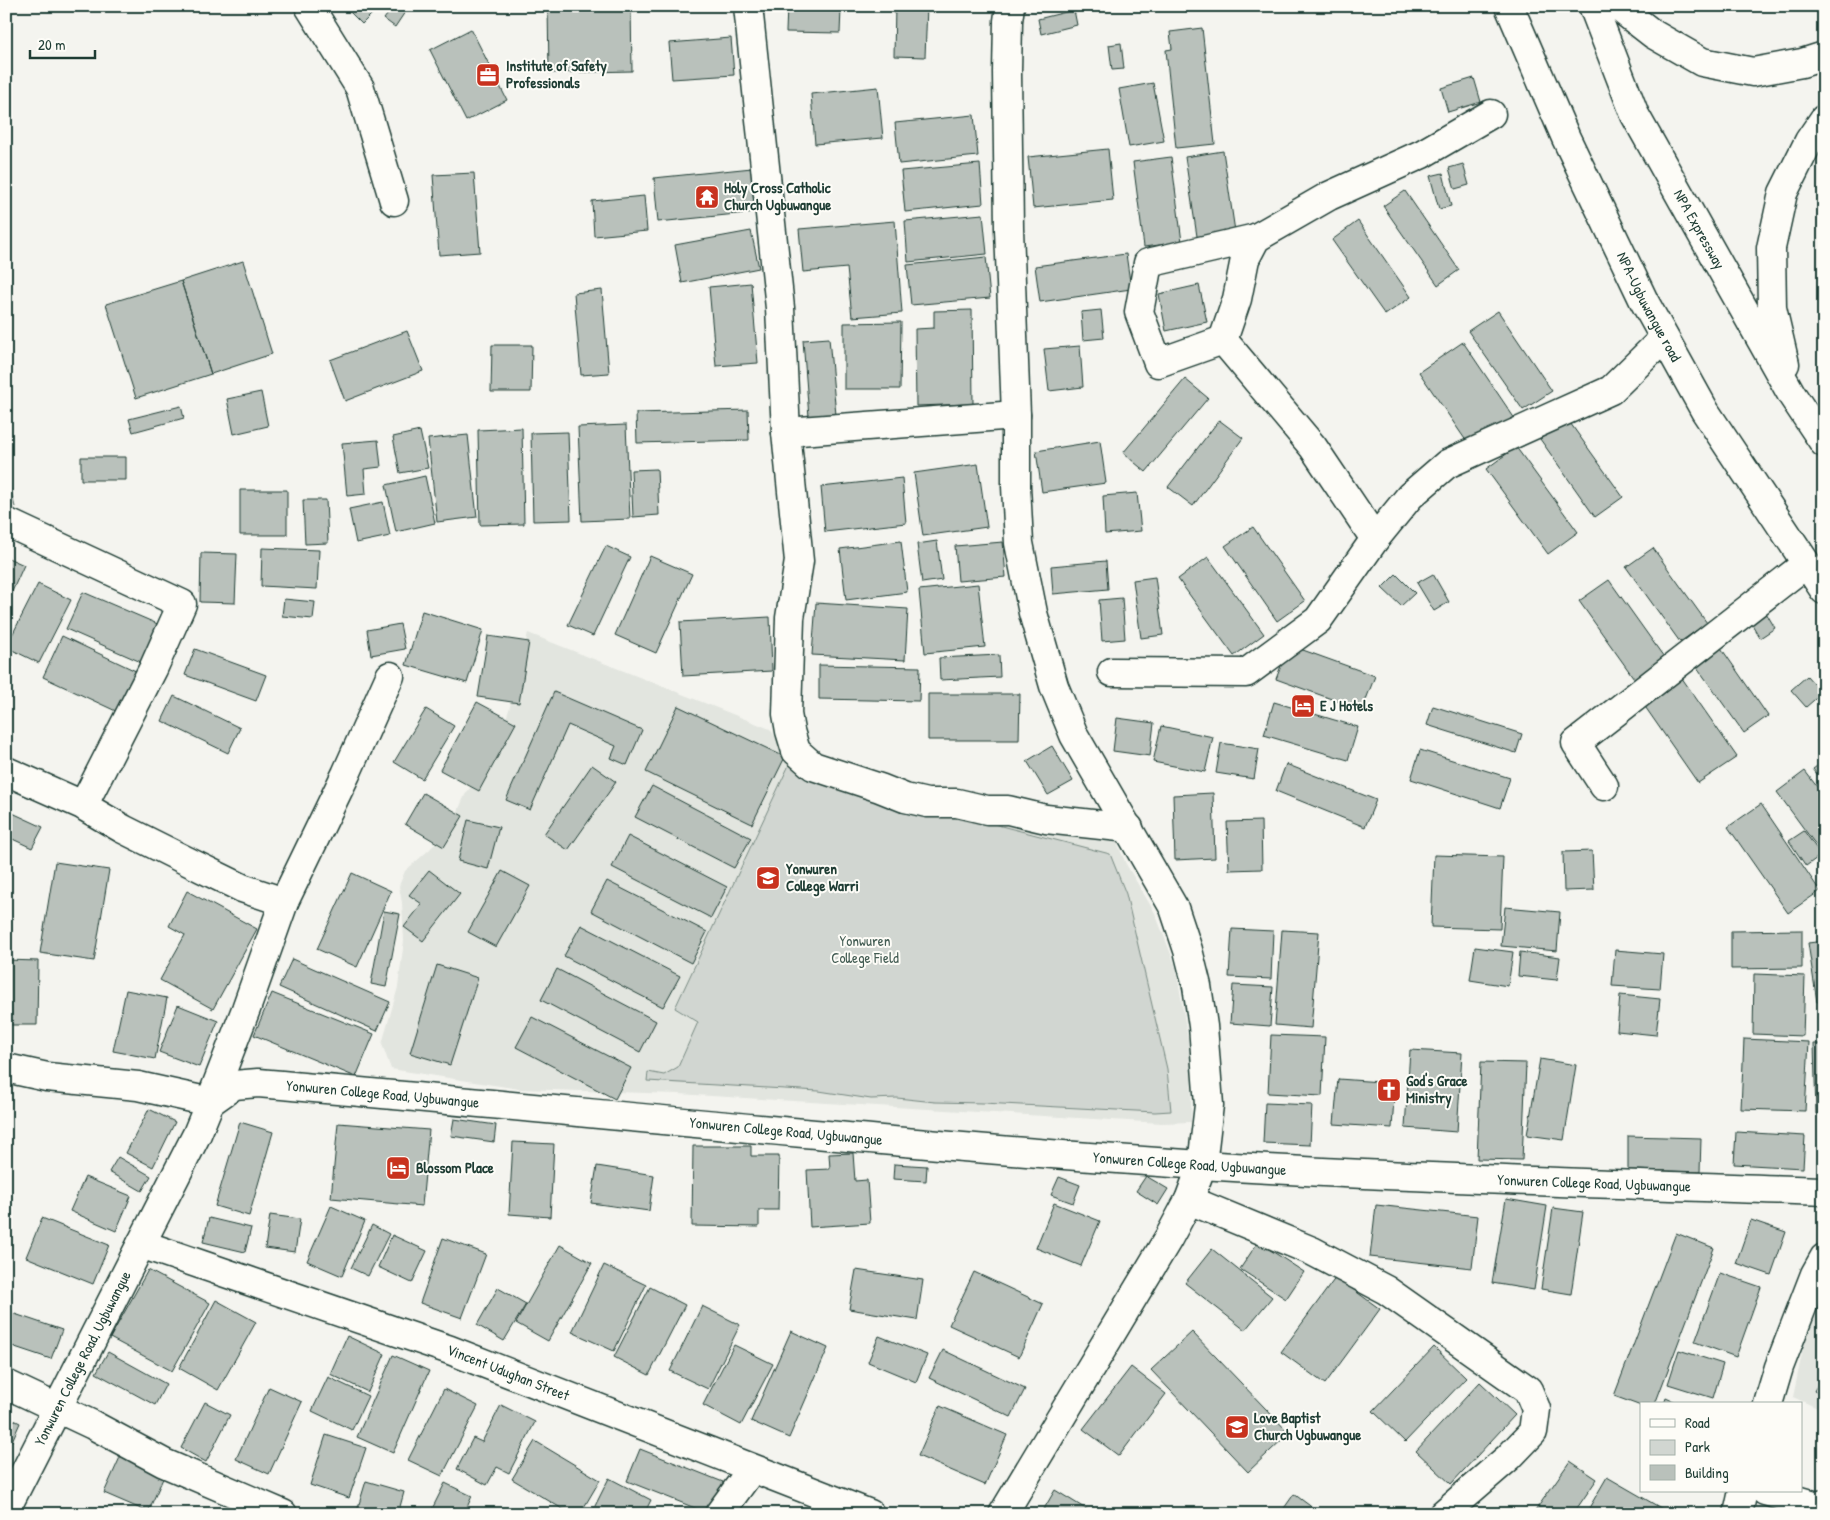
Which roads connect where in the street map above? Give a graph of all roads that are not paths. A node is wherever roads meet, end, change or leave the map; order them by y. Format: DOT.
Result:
graph roads {
  1 [pos="308,6"];
  2 [pos="748,6"];
  3 [pos="1010,6"];
  4 [pos="1509,6"];
  5 [pos="1593,6"];
  6 [pos="1617,6"];
  7 [pos="1824,56"];
  8 [pos="1491,114"];
  9 [pos="1824,119"];
  10 [pos="394,201"];
  11 [pos="1256,238"];
  12 [pos="1664,338"];
  13 [pos="1223,340"];
  14 [pos="1792,395"];
  15 [pos="1016,415"];
  16 [pos="786,432"];
  17 [pos="1824,443"];
  18 [pos="6,522"];
  19 [pos="1375,539"];
  20 [pos="1806,564"];
  21 [pos="1824,590"];
  22 [pos="1112,672"];
  23 [pos="390,676"];
  24 [pos="6,771"];
  25 [pos="1604,786"];
  26 [pos="87,806"];
  27 [pos="1129,828"];
  28 [pos="284,902"];
  29 [pos="6,1068"];
  30 [pos="210,1102"];
  31 [pos="1202,1165"];
  32 [pos="1824,1191"];
  33 [pos="1190,1200"];
  34 [pos="141,1244"];
  35 [pos="1824,1258"];
  36 [pos="6,1384"];
  37 [pos="1769,1402"];
  38 [pos="56,1408"];
  39 [pos="752,1469"];
  40 [pos="1743,1492"];
  41 [pos="1768,1492"];
  42 [pos="1824,1504"];
  43 [pos="6,1509"];
  44 [pos="283,1514"];
  45 [pos="719,1514"];
  46 [pos="870,1514"];
  47 [pos="1003,1514"];
  48 [pos="1443,1514"];
  49 [pos="1738,1514"];
  1 -- 10 [label="street"];
  2 -- 16 [label="street"];
  3 -- 15 [label="street"];
  4 -- 12 [label="street, NPA-Ugbuwangue road"];
  5 -- 14 [label="street, NPA Expressway"];
  6 -- 7 [label="street"];
  8 -- 11 [label="street"];
  9 -- 14 [label="street"];
  11 -- 13 [label="street"];
  11 -- 13 [label="street"];
  12 -- 19 [label="street"];
  12 -- 20 [label="street, NPA-Ugbuwangue road"];
  13 -- 19 [label="street"];
  14 -- 17 [label="street, NPA Expressway"];
  15 -- 16 [label="street"];
  15 -- 27 [label="street"];
  16 -- 27 [label="street"];
  18 -- 26 [label="street"];
  19 -- 22 [label="street"];
  20 -- 21 [label="street, NPA-Ugbuwangue road"];
  20 -- 25 [label="street"];
  23 -- 28 [label="street"];
  24 -- 26 [label="street"];
  26 -- 28 [label="street"];
  27 -- 31 [label="street"];
  28 -- 30 [label="street"];
  29 -- 30 [label="street"];
  30 -- 31 [label="street, Yonwuren College Road, Ugbuwangue"];
  30 -- 34 [label="street, Yonwuren College Road, Ugbuwangue"];
  31 -- 32 [label="street, Yonwuren College Road, Ugbuwangue"];
  31 -- 33 [label="street"];
  33 -- 47 [label="street"];
  33 -- 48 [label="street"];
  34 -- 38 [label="street, Yonwuren College Road, Ugbuwangue"];
  34 -- 39 [label="street, Vincent Udughan Street"];
  35 -- 37 [label="street"];
  36 -- 38 [label="street"];
  38 -- 43 [label="street, Yonwuren College Road, Ugbuwangue"];
  38 -- 44 [label="street"];
  39 -- 45 [label="street"];
  39 -- 46 [label="street, Vincent Udughan Street"];
  40 -- 49 [label="street"];
  41 -- 42 [label="street"];
}
